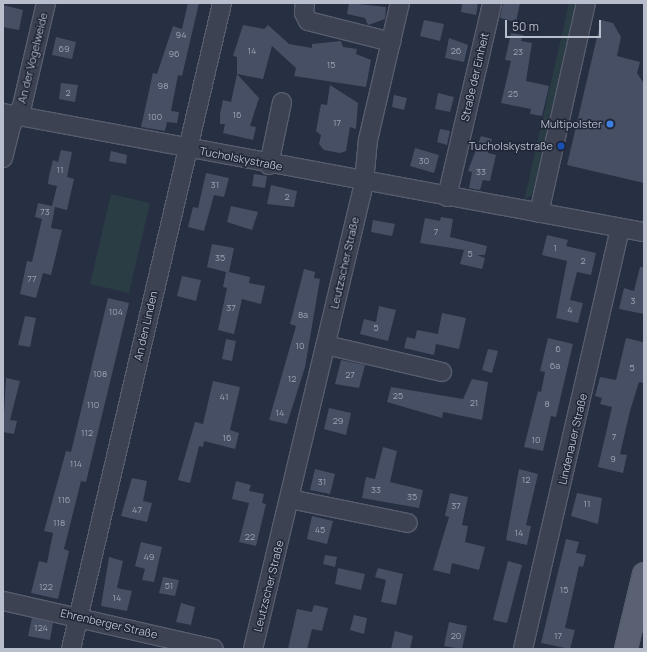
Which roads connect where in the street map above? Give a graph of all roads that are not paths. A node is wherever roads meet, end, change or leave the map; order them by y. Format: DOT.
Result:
graph roads {
  1 [pos="46,3"];
  2 [pos="222,3"];
  3 [pos="305,3"];
  4 [pos="400,3"];
  5 [pos="492,3"];
  6 [pos="586,3"];
  7 [pos="391,42"];
  8 [pos="282,102"];
  9 [pos="10,114"];
  10 [pos="187,149"];
  11 [pos="3,158"];
  12 [pos="269,165"];
  13 [pos="364,182"];
  14 [pos="447,197"];
  15 [pos="539,213"];
  16 [pos="620,228"];
  17 [pos="644,232"];
  18 [pos="326,345"];
  19 [pos="442,372"];
  20 [pos="290,499"];
  21 [pos="408,523"];
  22 [pos="644,574"];
  23 [pos="3,601"];
  24 [pos="79,617"];
  25 [pos="71,649"];
  26 [pos="214,649"];
  27 [pos="254,649"];
  28 [pos="523,649"];
  29 [pos="626,649"];
  1 -- 9 [label="street, An der Vogelweide"];
  2 -- 10 [label="street, An den Linden"];
  3 -- 7 [label="street"];
  4 -- 7 [label="street, Leutzscher Straße"];
  5 -- 14 [label="street, Straße der Einheit"];
  6 -- 15 [label="street"];
  7 -- 13 [label="street, Leutzscher Straße"];
  8 -- 12 [label="street"];
  9 -- 10 [label="street, Tucholskystraße"];
  9 -- 11 [label="street, An der Vogelweide"];
  10 -- 12 [label="street, Tucholskystraße"];
  10 -- 24 [label="street, An den Linden"];
  12 -- 13 [label="street, Tucholskystraße"];
  13 -- 14 [label="street, Tucholskystraße"];
  13 -- 18 [label="street, Leutzscher Straße"];
  14 -- 15 [label="street, Tucholskystraße"];
  15 -- 16 [label="street, Tucholskystraße"];
  16 -- 17 [label="street, Tucholskystraße"];
  16 -- 28 [label="street, Lindenauer Straße"];
  18 -- 19 [label="street"];
  18 -- 20 [label="street, Leutzscher Straße"];
  20 -- 21 [label="street"];
  20 -- 27 [label="street, Leutzscher Straße"];
  22 -- 29 [label="main road"];
  23 -- 24 [label="street, Ehrenberger Straße"];
  24 -- 25 [label="street, An den Linden"];
  24 -- 26 [label="street, Ehrenberger Straße"];
}
